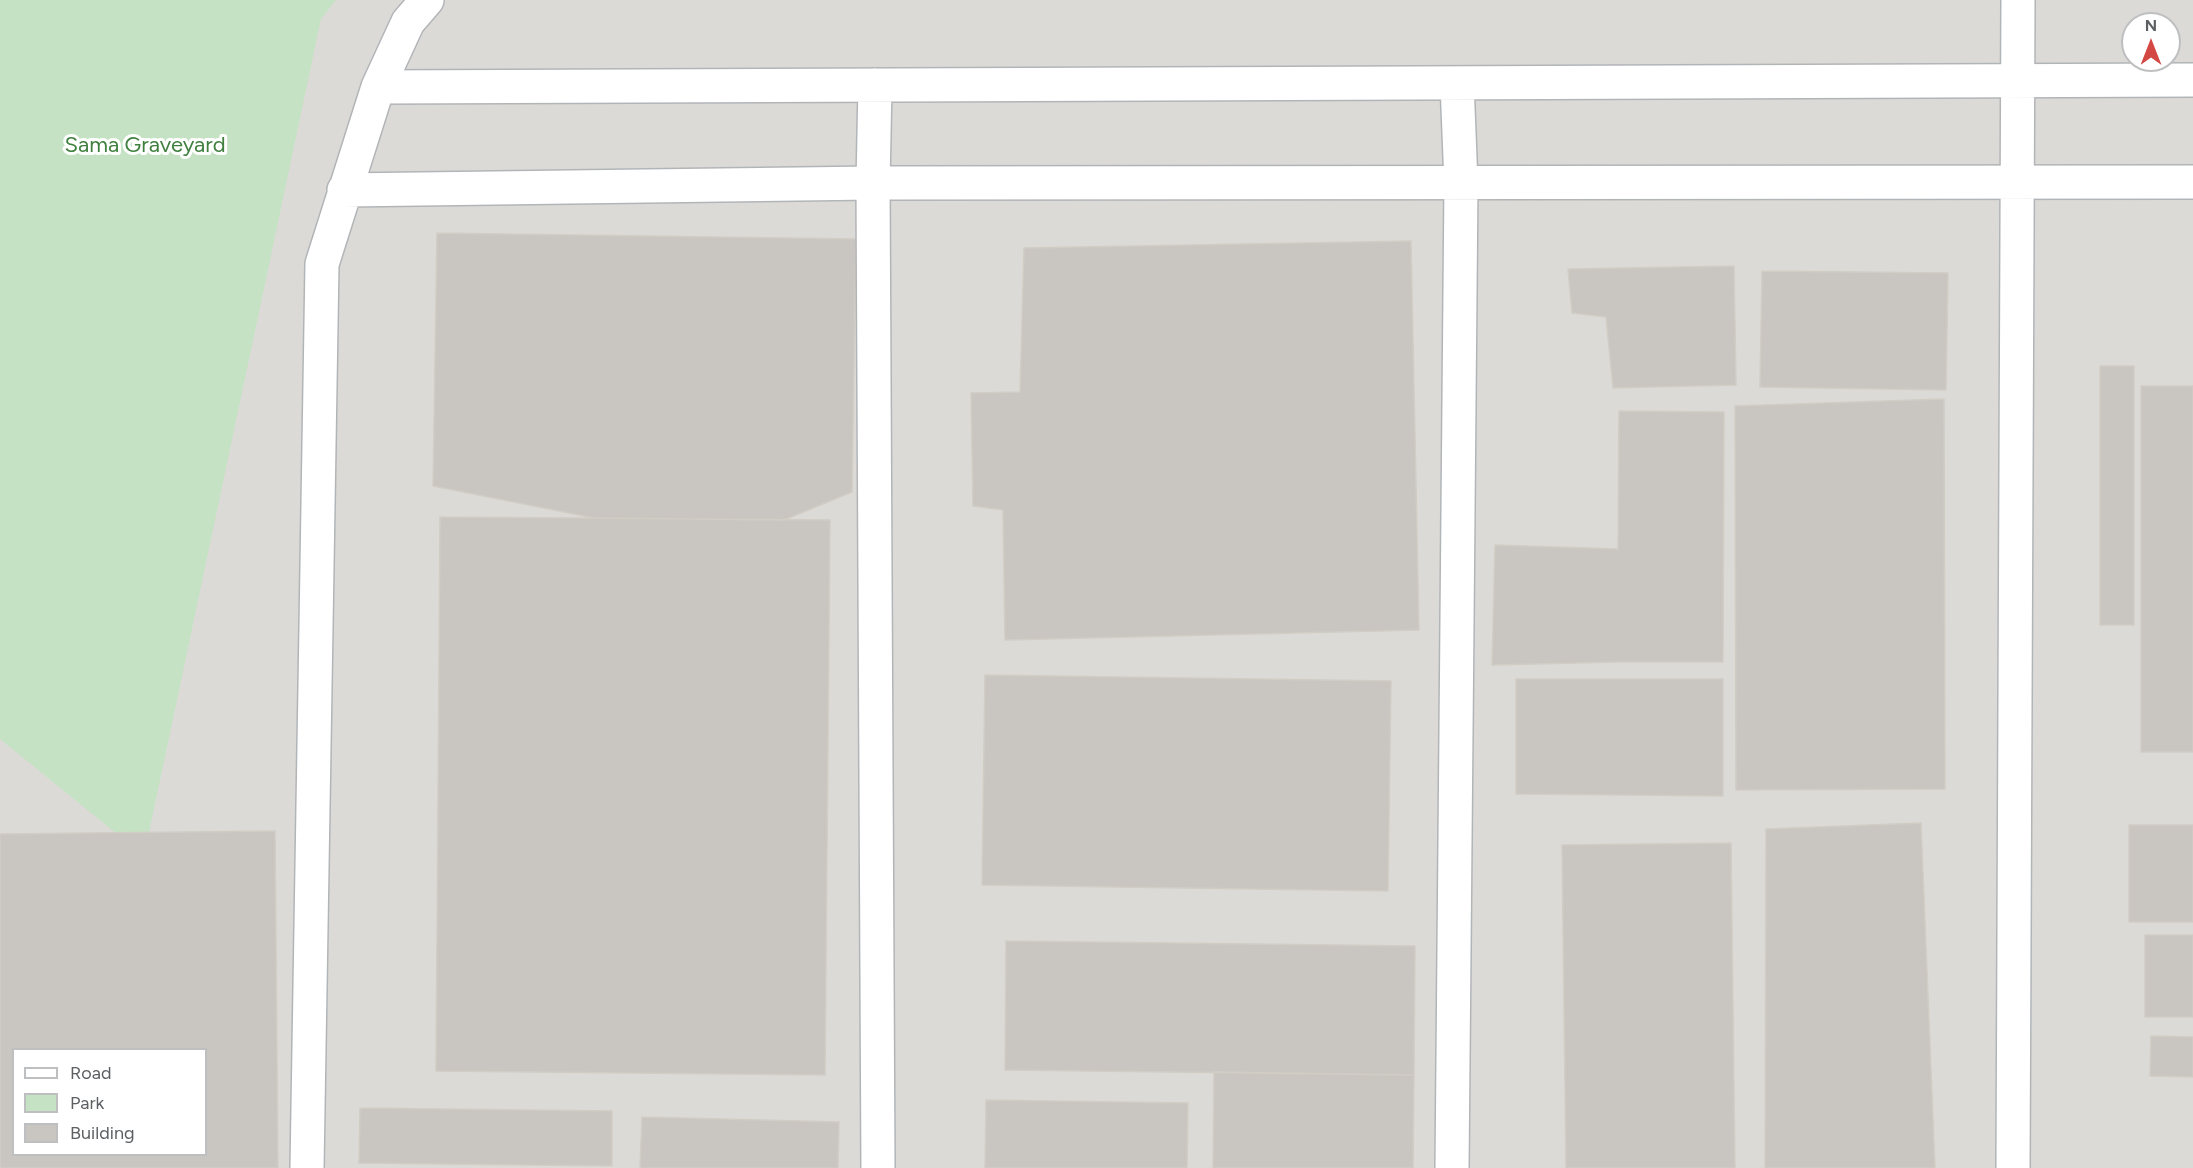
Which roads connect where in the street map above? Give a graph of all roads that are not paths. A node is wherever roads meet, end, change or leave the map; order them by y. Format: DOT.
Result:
graph roads {
  1 [pos="427,0"];
  2 [pos="2018,0"];
  3 [pos="2193,80"];
  4 [pos="2018,81"];
  5 [pos="1457,83"];
  6 [pos="875,85"];
  7 [pos="378,87"];
  8 [pos="2016,182"];
  9 [pos="2193,182"];
  10 [pos="873,183"];
  11 [pos="1461,183"];
  12 [pos="345,190"];
  13 [pos="307,1168"];
  14 [pos="878,1168"];
  15 [pos="1452,1168"];
  16 [pos="2013,1168"];
  1 -- 7 [label="street"];
  2 -- 4 [label="street"];
  3 -- 4 [label="street"];
  4 -- 5 [label="street"];
  4 -- 8 [label="street"];
  5 -- 6 [label="street"];
  5 -- 11 [label="street"];
  6 -- 7 [label="street"];
  6 -- 10 [label="street"];
  7 -- 12 [label="street"];
  8 -- 9 [label="street"];
  8 -- 11 [label="street"];
  8 -- 16 [label="street"];
  10 -- 11 [label="street"];
  10 -- 12 [label="street"];
  10 -- 14 [label="street"];
  11 -- 15 [label="street"];
  12 -- 13 [label="street"];
}
